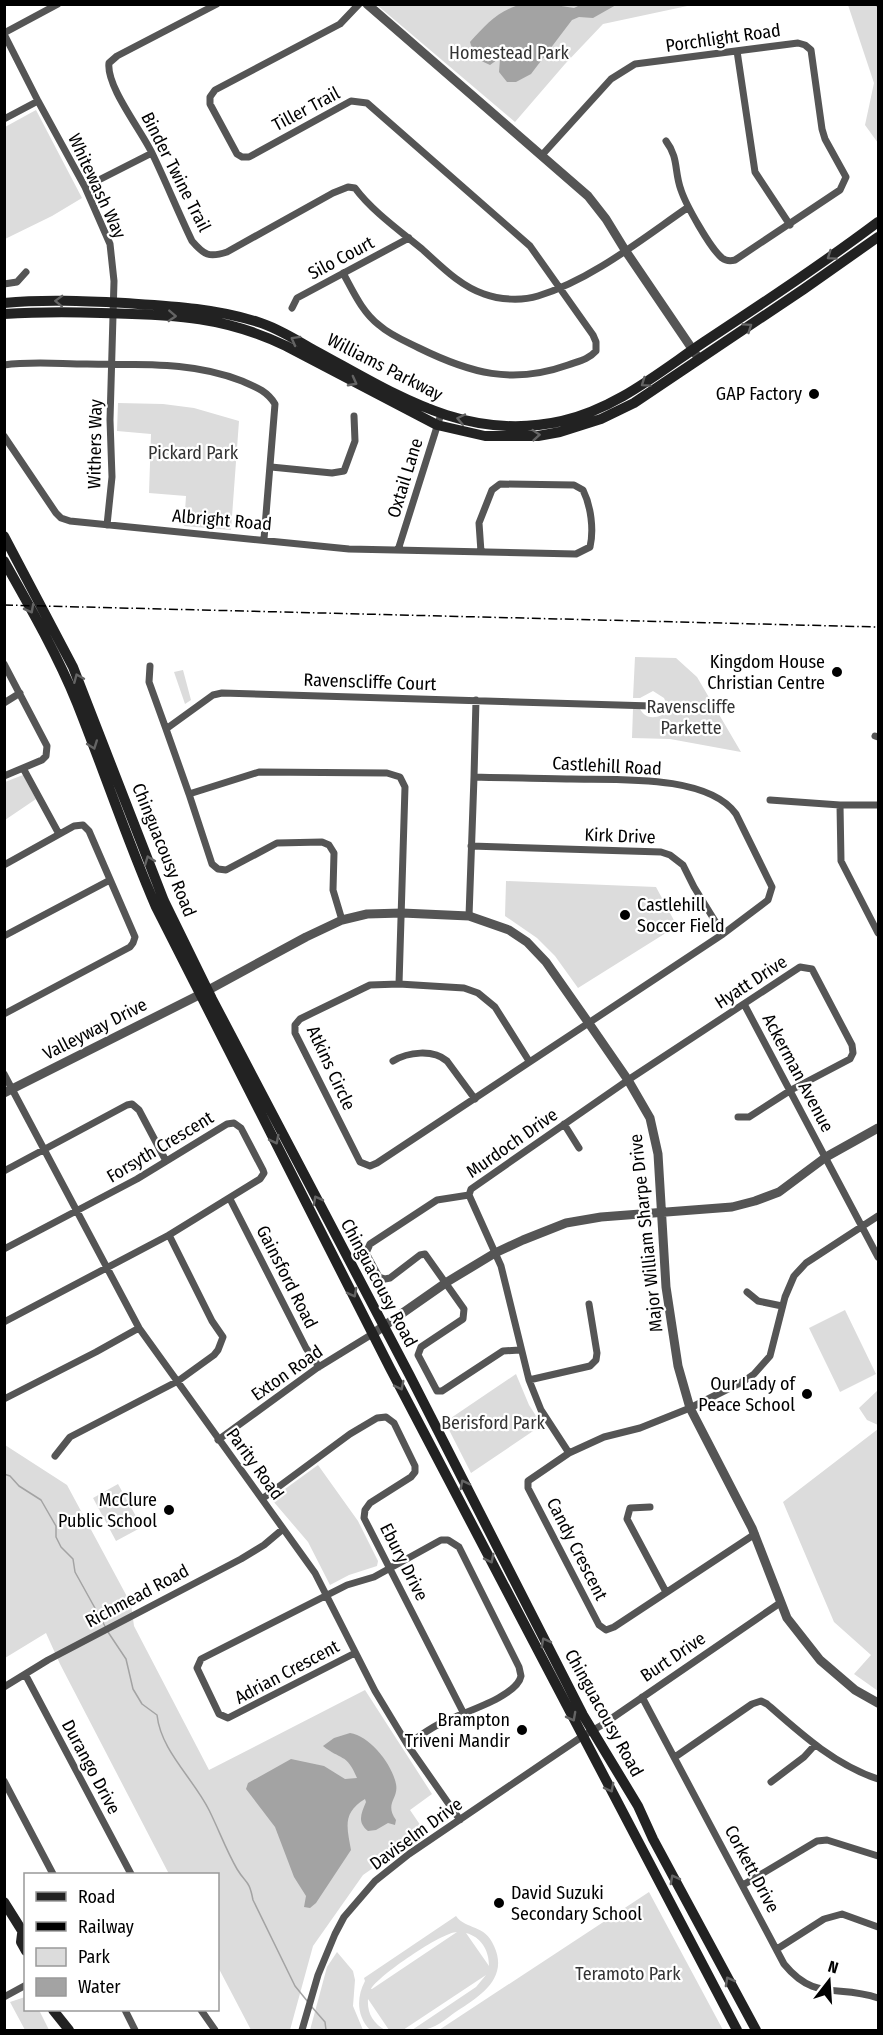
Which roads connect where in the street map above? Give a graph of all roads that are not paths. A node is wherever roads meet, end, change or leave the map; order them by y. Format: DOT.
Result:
graph roads {
  1 [pos="58,4"];
  2 [pos="217,4"];
  3 [pos="359,4"];
  4 [pos="367,4"];
  5 [pos="4,34"];
  6 [pos="737,51"];
  7 [pos="38,101"];
  8 [pos="4,119"];
  9 [pos="666,141"];
  10 [pos="152,153"];
  11 [pos="542,155"];
  12 [pos="86,188"];
  13 [pos="687,208"];
  14 [pos="879,222"];
  15 [pos="790,225"];
  16 [pos="879,237"];
  17 [pos="409,238"];
  18 [pos="625,250"];
  19 [pos="26,272"];
  20 [pos="343,273"];
  21 [pos="4,284"];
  22 [pos="560,288"];
  23 [pos="4,303"];
  24 [pos="113,308"];
  25 [pos="292,308"];
  26 [pos="4,314"];
  27 [pos="696,355"];
  28 [pos="111,363"];
  29 [pos="4,365"];
  30 [pos="354,416"];
  31 [pos="439,420"];
  32 [pos="4,436"];
  33 [pos="271,467"];
  34 [pos="107,525"];
  35 [pos="4,536"];
  36 [pos="264,539"];
  37 [pos="398,550"];
  38 [pos="481,552"];
  39 [pos="4,561"];
  40 [pos="4,664"];
  41 [pos="150,666"];
  42 [pos="20,693"];
  43 [pos="476,700"];
  44 [pos="4,703"];
  45 [pos="652,706"];
  46 [pos="166,729"];
  47 [pos="23,768"];
  48 [pos="4,776"];
  49 [pos="474,777"];
  50 [pos="189,794"];
  51 [pos="770,800"];
  52 [pos="840,805"];
  53 [pos="879,805"];
  54 [pos="59,834"];
  55 [pos="471,846"];
  56 [pos="4,865"];
  57 [pos="110,880"];
  58 [pos="402,913"];
  59 [pos="469,916"];
  60 [pos="342,920"];
  61 [pos="4,925"];
  62 [pos="879,933"];
  63 [pos="723,934"];
  64 [pos="7,935"];
  65 [pos="399,984"];
  66 [pos="205,993"];
  67 [pos="744,1004"];
  68 [pos="4,1014"];
  69 [pos="588,1022"];
  70 [pos="393,1061"];
  71 [pos="529,1061"];
  72 [pos="4,1074"];
  73 [pos="627,1080"];
  74 [pos="791,1090"];
  75 [pos="8,1091"];
  76 [pos="475,1099"];
  77 [pos="738,1116"];
  78 [pos="564,1124"];
  79 [pos="879,1128"];
  80 [pos="579,1148"];
  81 [pos="44,1151"];
  82 [pos="826,1157"];
  83 [pos="166,1161"];
  84 [pos="4,1172"];
  85 [pos="469,1194"];
  86 [pos="230,1199"];
  87 [pos="77,1212"];
  88 [pos="661,1212"];
  89 [pos="879,1216"];
  90 [pos="862,1226"];
  91 [pos="169,1235"];
  92 [pos="4,1249"];
  93 [pos="495,1253"];
  94 [pos="879,1257"];
  95 [pos="107,1268"];
  96 [pos="447,1282"];
  97 [pos="747,1292"];
  98 [pos="589,1304"];
  99 [pos="782,1306"];
  100 [pos="4,1322"];
  101 [pos="139,1328"];
  102 [pos="379,1330"];
  103 [pos="520,1350"];
  104 [pos="319,1367"];
  105 [pos="529,1380"];
  106 [pos="178,1381"];
  107 [pos="4,1399"];
  108 [pos="690,1408"];
  109 [pos="218,1440"];
  110 [pos="569,1453"];
  111 [pos="55,1456"];
  112 [pos="262,1499"];
  113 [pos="650,1507"];
  114 [pos="283,1529"];
  115 [pos="755,1534"];
  116 [pos="391,1567"];
  117 [pos="666,1592"];
  118 [pos="326,1596"];
  119 [pos="780,1603"];
  120 [pos="355,1653"];
  121 [pos="25,1674"];
  122 [pos="4,1687"];
  123 [pos="642,1696"];
  124 [pos="879,1703"];
  125 [pos="464,1714"];
  126 [pos="587,1733"];
  127 [pos="407,1744"];
  128 [pos="814,1746"];
  129 [pos="675,1757"];
  130 [pos="879,1779"];
  131 [pos="4,1781"];
  132 [pos="771,1782"];
  133 [pos="460,1820"];
  134 [pos="879,1856"];
  135 [pos="52,1873"];
  136 [pos="130,1873"];
  137 [pos="743,1885"];
  138 [pos="4,1902"];
  139 [pos="879,1927"];
  140 [pos="24,1936"];
  141 [pos="777,1949"];
  142 [pos="24,1986"];
  143 [pos="4,1997"];
  144 [pos="879,1998"];
  145 [pos="125,2011"];
  146 [pos="202,2011"];
  147 [pos="63,2014"];
  148 [pos="69,2031"];
  149 [pos="135,2031"];
  150 [pos="215,2031"];
  151 [pos="302,2031"];
  152 [pos="737,2031"];
  153 [pos="756,2031"];
  1 -- 5 [label="street"];
  2 -- 10 [label="street, Binder Twine Trail"];
  3 -- 22 [label="street, Tiller Trail"];
  4 -- 11 [label="street"];
  5 -- 7 [label="street, Whitewash Way"];
  6 -- 11 [label="street, Porchlight Road"];
  6 -- 15 [label="street"];
  6 -- 15 [label="street, Porchlight Road"];
  7 -- 8 [label="street"];
  7 -- 12 [label="street, Whitewash Way"];
  9 -- 13 [label="street"];
  10 -- 12 [label="street"];
  10 -- 17 [label="street, Binder Twine Trail"];
  11 -- 18 [label="street"];
  12 -- 24 [label="street, Whitewash Way"];
  13 -- 15 [label="street, Porchlight Road"];
  13 -- 18 [label="street, Binder Twine Trail"];
  14 -- 27 [label="main road, Williams Parkway, one-way"];
  27 -- 16 [label="main road, Williams Parkway, one-way"];
  17 -- 20 [label="street, Silo Court"];
  17 -- 22 [label="street, Binder Twine Trail"];
  18 -- 22 [label="street, Binder Twine Trail"];
  18 -- 27 [label="street"];
  19 -- 21 [label="street"];
  20 -- 22 [label="street, Tiller Trail"];
  20 -- 25 [label="street, Silo Court"];
  24 -- 23 [label="main road, Williams Parkway, one-way"];
  24 -- 26 [label="main road, Williams Parkway"];
  24 -- 28 [label="street, Whitewash Way"];
  24 -- 31 [label="main road, Williams Parkway"];
  27 -- 31 [label="main road, Williams Parkway"];
  28 -- 29 [label="street"];
  28 -- 33 [label="street"];
  28 -- 34 [label="street, Withers Way"];
  30 -- 33 [label="street"];
  31 -- 37 [label="street, Oxtail Lane"];
  32 -- 34 [label="street, Albright Road"];
  33 -- 36 [label="street"];
  34 -- 36 [label="street, Albright Road"];
  66 -- 35 [label="main road, Chinguacousy Road, one-way"];
  36 -- 37 [label="street, Albright Road"];
  37 -- 38 [label="street, Albright Road"];
  38 -- 38 [label="street, Albright Road"];
  39 -- 66 [label="main road, Chinguacousy Road, one-way"];
  40 -- 42 [label="street"];
  41 -- 46 [label="street"];
  42 -- 44 [label="street"];
  42 -- 47 [label="street"];
  43 -- 45 [label="street, Ravenscliffe Court"];
  43 -- 46 [label="street, Ravenscliffe Court"];
  43 -- 49 [label="street"];
  46 -- 50 [label="street"];
  47 -- 48 [label="street"];
  47 -- 54 [label="street"];
  49 -- 55 [label="street"];
  49 -- 63 [label="street, Castlehill Road"];
  50 -- 58 [label="street"];
  50 -- 60 [label="street"];
  51 -- 52 [label="street"];
  52 -- 53 [label="street"];
  52 -- 62 [label="street"];
  54 -- 56 [label="street"];
  54 -- 57 [label="street"];
  55 -- 59 [label="street"];
  55 -- 63 [label="street, Kirk Drive"];
  57 -- 64 [label="street"];
  57 -- 68 [label="street"];
  58 -- 59 [label="street, Major William Sharpe Drive"];
  58 -- 60 [label="street, Major William Sharpe Drive"];
  58 -- 65 [label="street"];
  59 -- 69 [label="street, Major William Sharpe Drive"];
  60 -- 66 [label="street, Major William Sharpe Drive"];
  61 -- 64 [label="street"];
  63 -- 69 [label="street, Castlehill Road"];
  65 -- 71 [label="street, Atkins Circle"];
  65 -- 76 [label="street, Atkins Circle"];
  66 -- 75 [label="street, Valleyway Drive"];
  66 -- 102 [label="main road, Chinguacousy Road"];
  67 -- 73 [label="street, Hyatt Drive"];
  67 -- 74 [label="street, Ackerman Avenue"];
  67 -- 74 [label="street, Hyatt Drive"];
  69 -- 71 [label="street, Atkins Circle"];
  69 -- 73 [label="street, Major William Sharpe Drive"];
  70 -- 76 [label="street"];
  71 -- 76 [label="street, Atkins Circle"];
  72 -- 75 [label="street, Parity Road"];
  73 -- 78 [label="street, Murdoch Drive"];
  73 -- 88 [label="street, Major William Sharpe Drive"];
  74 -- 77 [label="street"];
  74 -- 82 [label="street, Ackerman Avenue"];
  75 -- 81 [label="street, Parity Road"];
  78 -- 80 [label="street"];
  78 -- 85 [label="street, Murdoch Drive"];
  79 -- 82 [label="street"];
  81 -- 83 [label="street"];
  81 -- 84 [label="street"];
  81 -- 87 [label="street, Parity Road"];
  82 -- 88 [label="street"];
  82 -- 90 [label="street, Ackerman Avenue"];
  83 -- 86 [label="street, Forsyth Crescent"];
  83 -- 87 [label="street, Forsyth Crescent"];
  85 -- 93 [label="street, Murdoch Drive"];
  85 -- 96 [label="street"];
  86 -- 91 [label="street, Forsyth Crescent"];
  86 -- 104 [label="street, Gainsford Road"];
  87 -- 92 [label="street, Forsyth Crescent"];
  87 -- 95 [label="street, Parity Road"];
  88 -- 93 [label="street"];
  88 -- 108 [label="street, Major William Sharpe Drive"];
  89 -- 90 [label="street, Candy Crescent"];
  90 -- 94 [label="street, Ackerman Avenue"];
  90 -- 99 [label="street, Candy Crescent"];
  91 -- 95 [label="street, Forsyth Crescent"];
  91 -- 106 [label="street"];
  93 -- 96 [label="street"];
  93 -- 103 [label="street, Murdoch Drive"];
  95 -- 100 [label="street, Forsyth Crescent"];
  95 -- 101 [label="street, Parity Road"];
  96 -- 102 [label="street"];
  96 -- 103 [label="street"];
  97 -- 99 [label="street"];
  98 -- 105 [label="street"];
  99 -- 108 [label="street, Candy Crescent"];
  101 -- 106 [label="street, Parity Road"];
  101 -- 107 [label="street"];
  102 -- 104 [label="street, Exton Road"];
  102 -- 126 [label="main road, Chinguacousy Road"];
  103 -- 105 [label="street, Murdoch Drive"];
  104 -- 109 [label="street, Exton Road"];
  105 -- 110 [label="street, Murdoch Drive"];
  106 -- 109 [label="street, Parity Road"];
  106 -- 111 [label="street"];
  108 -- 110 [label="street, Candy Crescent"];
  108 -- 115 [label="street, Major William Sharpe Drive"];
  109 -- 112 [label="street, Parity Road"];
  110 -- 117 [label="street, Candy Crescent"];
  112 -- 114 [label="street, Parity Road"];
  112 -- 116 [label="street, Ebury Drive"];
  113 -- 117 [label="street"];
  114 -- 118 [label="street, Parity Road"];
  114 -- 121 [label="street, Richmead Road"];
  115 -- 117 [label="street, Candy Crescent"];
  115 -- 119 [label="street, Major William Sharpe Drive"];
  116 -- 118 [label="street"];
  116 -- 125 [label="street, Ebury Drive"];
  116 -- 125 [label="street"];
  118 -- 120 [label="street, Parity Road"];
  118 -- 120 [label="street, Adrian Crescent"];
  119 -- 123 [label="street, Burt Drive"];
  119 -- 124 [label="street, Major William Sharpe Drive"];
  120 -- 127 [label="street, Parity Road"];
  121 -- 122 [label="street, Richmead Road"];
  121 -- 136 [label="street, Durango Drive"];
  123 -- 126 [label="street, Burt Drive"];
  123 -- 129 [label="street, Corkett Drive"];
  125 -- 127 [label="street"];
  126 -- 133 [label="street, Daviselm Drive"];
  126 -- 152 [label="main road, Chinguacousy Road, one-way"];
  153 -- 126 [label="main road, Chinguacousy Road, one-way"];
  127 -- 133 [label="street, Parity Road"];
  128 -- 129 [label="street"];
  128 -- 130 [label="street"];
  128 -- 132 [label="street"];
  129 -- 137 [label="street, Corkett Drive"];
  131 -- 135 [label="street"];
  133 -- 151 [label="street, Daviselm Drive"];
  134 -- 137 [label="street"];
  137 -- 141 [label="street, Corkett Drive"];
  138 -- 140 [label="main road"];
  139 -- 141 [label="street"];
  141 -- 144 [label="street, Corkett Drive"];
  142 -- 143 [label="street"];
  145 -- 149 [label="street"];
  146 -- 150 [label="street"];
  147 -- 148 [label="main road"];
}
